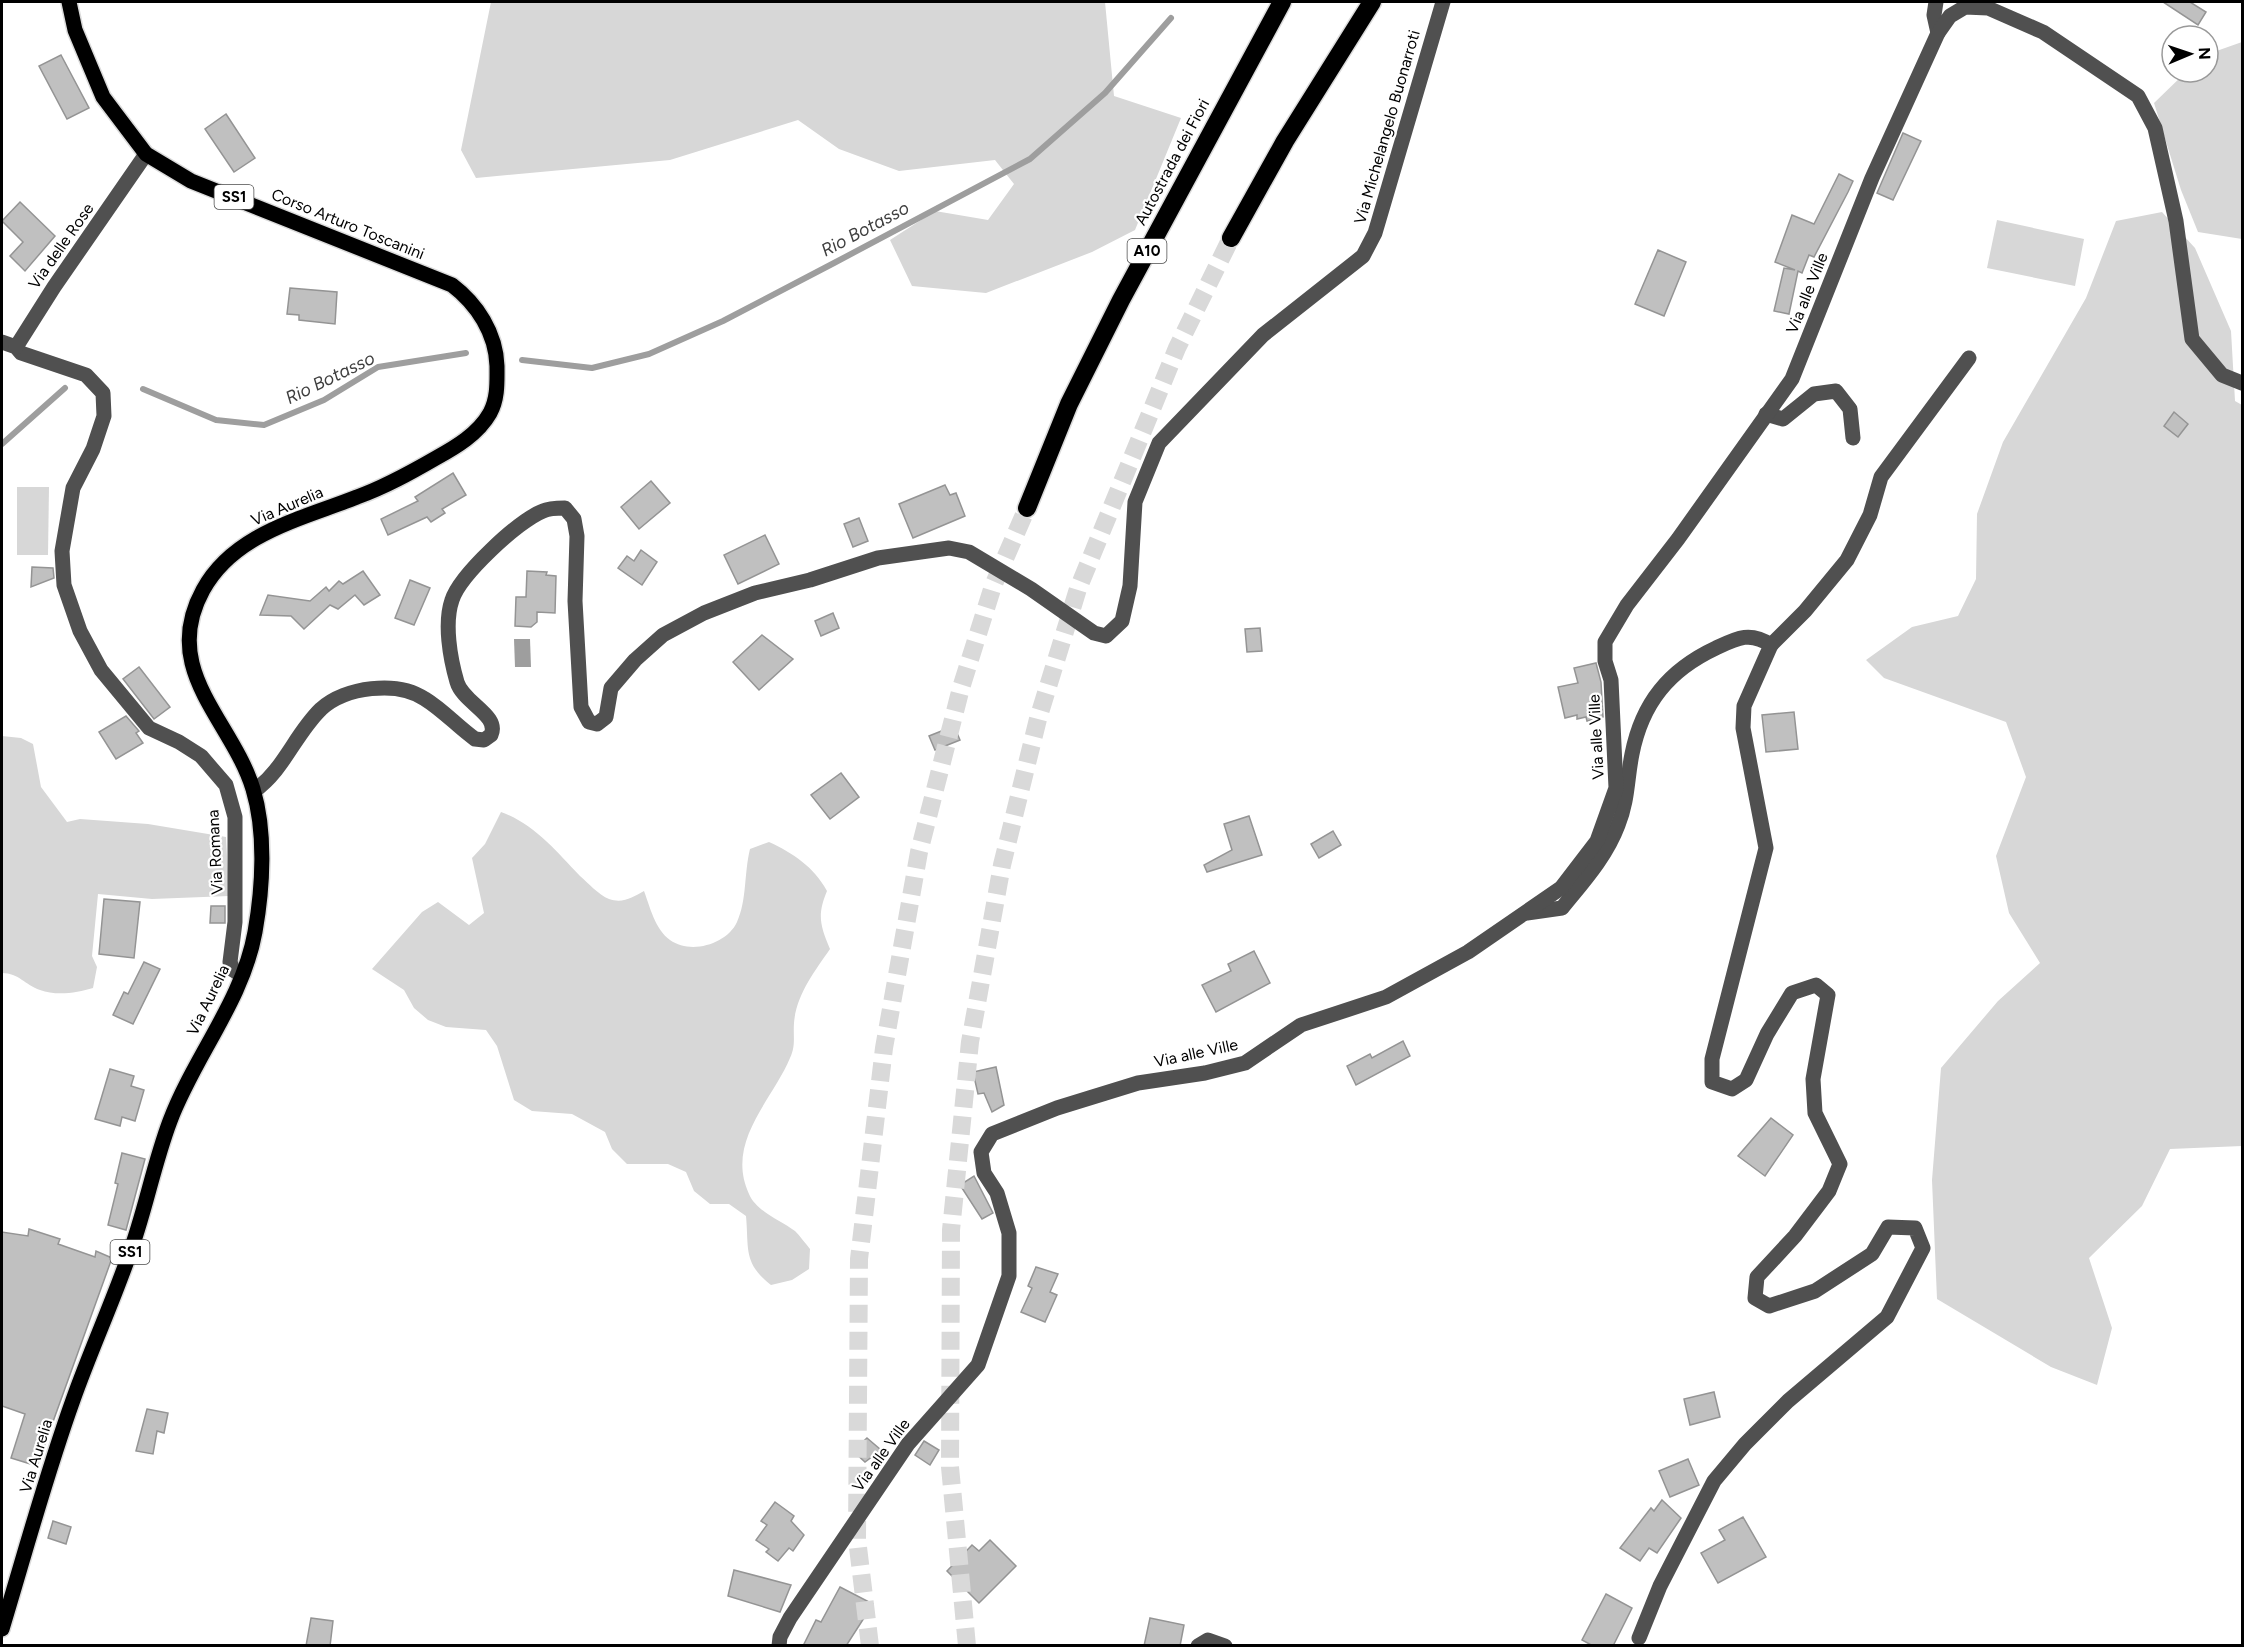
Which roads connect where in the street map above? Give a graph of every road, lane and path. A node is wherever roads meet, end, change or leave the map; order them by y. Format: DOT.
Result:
graph roads {
  1 [pos="69,2"];
  2 [pos="1282,2"];
  3 [pos="1372,2"];
  4 [pos="1443,2"];
  5 [pos="1935,2"];
  6 [pos="1938,33"];
  7 [pos="146,154"];
  8 [pos="1231,238"];
  9 [pos="9,345"];
  10 [pos="1969,358"];
  11 [pos="2242,383"];
  12 [pos="1767,414"];
  13 [pos="1853,438"];
  14 [pos="390,484"];
  15 [pos="1027,508"];
  16 [pos="1771,645"];
  17 [pos="254,791"];
  18 [pos="1524,913"];
  19 [pos="241,975"];
  20 [pos="2,1629"];
  21 [pos="1639,1638"];
  22 [pos="779,1646"];
  23 [pos="1198,1646"];
  24 [pos="1225,1646"];
  1 -- 7 [label="main road, Corso Arturo Toscanini / SS1"];
  2 -- 15 [label="highway, Autostrada dei Fiori / A10"];
  3 -- 8 [label="highway"];
  4 -- 17 [label="street, Via Michelangelo Buonarroti"];
  5 -- 6 [label="street"];
  6 -- 11 [label="street, Via alle Ville"];
  6 -- 12 [label="street, Via alle Ville"];
  7 -- 9 [label="street, Via delle Rose"];
  7 -- 14 [label="main road, Corso Arturo Toscanini / SS1"];
  9 -- 19 [label="street, Via Romana"];
  10 -- 16 [label="street"];
  12 -- 13 [label="street"];
  12 -- 18 [label="street, Via alle Ville"];
  14 -- 17 [label="main road, Via Aurelia / SS1"];
  16 -- 18 [label="street"];
  16 -- 21 [label="street"];
  17 -- 19 [label="main road, Via Aurelia / SS1"];
  18 -- 22 [label="street, Via alle Ville"];
  19 -- 20 [label="main road, Via Aurelia / SS1"];
  23 -- 24 [label="street"];
}
